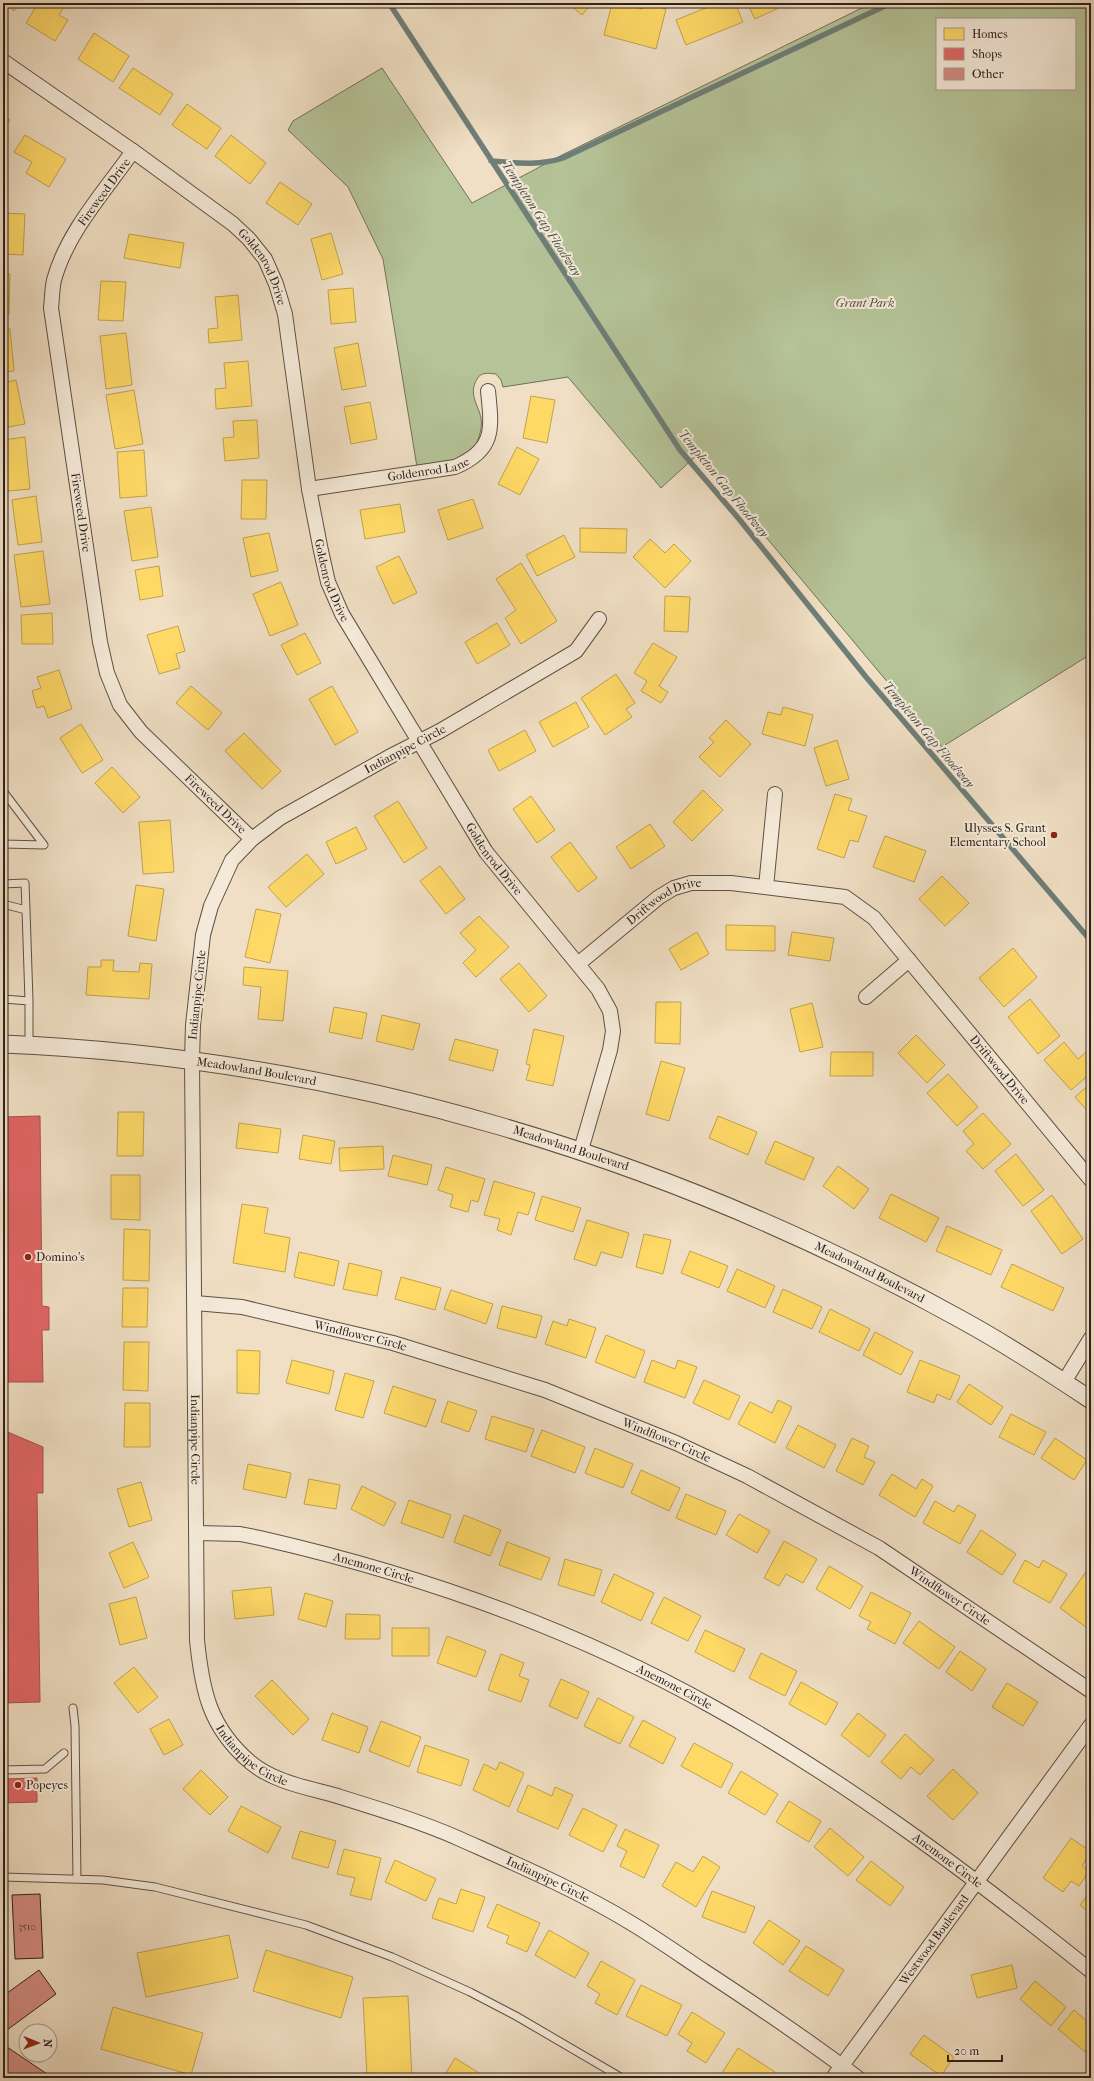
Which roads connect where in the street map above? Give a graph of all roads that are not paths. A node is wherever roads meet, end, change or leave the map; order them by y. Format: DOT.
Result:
graph roads {
  1 [pos="3,61"];
  2 [pos="133,151"];
  3 [pos="488,391"];
  4 [pos="309,489"];
  5 [pos="599,619"];
  6 [pos="419,741"];
  7 [pos="3,791"];
  8 [pos="775,794"];
  9 [pos="252,839"];
  10 [pos="3,844"];
  11 [pos="3,884"];
  12 [pos="766,887"];
  13 [pos="3,904"];
  14 [pos="26,910"];
  15 [pos="909,960"];
  16 [pos="578,964"];
  17 [pos="866,996"];
  18 [pos="3,999"];
  19 [pos="29,1001"];
  20 [pos="3,1044"];
  21 [pos="29,1045"];
  22 [pos="192,1060"];
  23 [pos="581,1150"];
  24 [pos="1091,1180"];
  25 [pos="195,1302"];
  26 [pos="1091,1338"];
  27 [pos="1064,1382"];
  28 [pos="1091,1400"];
  29 [pos="197,1533"];
  30 [pos="1091,1691"];
  31 [pos="73,1708"];
  32 [pos="1091,1725"];
  33 [pos="64,1753"];
  34 [pos="3,1770"];
  35 [pos="3,1877"];
  36 [pos="76,1879"];
  37 [pos="976,1883"];
  38 [pos="1091,1971"];
  39 [pos="842,2066"];
  40 [pos="622,2078"];
  41 [pos="833,2078"];
  42 [pos="858,2078"];
  1 -- 2 [label="street, Goldenrod Drive"];
  2 -- 4 [label="street, Goldenrod Drive"];
  2 -- 9 [label="street, Fireweed Drive"];
  3 -- 4 [label="street, Goldenrod Lane"];
  4 -- 6 [label="street, Goldenrod Drive"];
  5 -- 6 [label="street, Indianpipe Circle"];
  6 -- 9 [label="street, Indianpipe Circle"];
  6 -- 16 [label="street, Goldenrod Drive"];
  7 -- 10 [label="lane"];
  8 -- 12 [label="street"];
  9 -- 22 [label="street, Indianpipe Circle"];
  11 -- 14 [label="lane"];
  12 -- 15 [label="street, Driftwood Drive"];
  12 -- 16 [label="street, Driftwood Drive"];
  13 -- 14 [label="lane"];
  14 -- 19 [label="lane"];
  15 -- 17 [label="street"];
  15 -- 24 [label="street, Driftwood Drive"];
  16 -- 23 [label="street, Goldenrod Drive"];
  18 -- 19 [label="lane"];
  19 -- 21 [label="lane"];
  20 -- 21 [label="street, Meadowland Boulevard"];
  21 -- 22 [label="street, Meadowland Boulevard"];
  22 -- 23 [label="street, Meadowland Boulevard"];
  22 -- 25 [label="street, Indianpipe Circle"];
  23 -- 27 [label="street, Meadowland Boulevard"];
  25 -- 29 [label="street, Indianpipe Circle"];
  25 -- 30 [label="street, Windflower Circle"];
  26 -- 27 [label="street"];
  27 -- 28 [label="street, Meadowland Boulevard"];
  29 -- 37 [label="street, Anemone Circle"];
  29 -- 39 [label="street, Indianpipe Circle"];
  31 -- 36 [label="lane"];
  32 -- 37 [label="street, Westwood Boulevard"];
  33 -- 34 [label="lane"];
  35 -- 36 [label="lane"];
  36 -- 40 [label="lane"];
  37 -- 38 [label="street, Anemone Circle"];
  37 -- 39 [label="street, Westwood Boulevard"];
  39 -- 41 [label="street, Westwood Boulevard"];
  39 -- 42 [label="street, Indianpipe Circle"];
}
